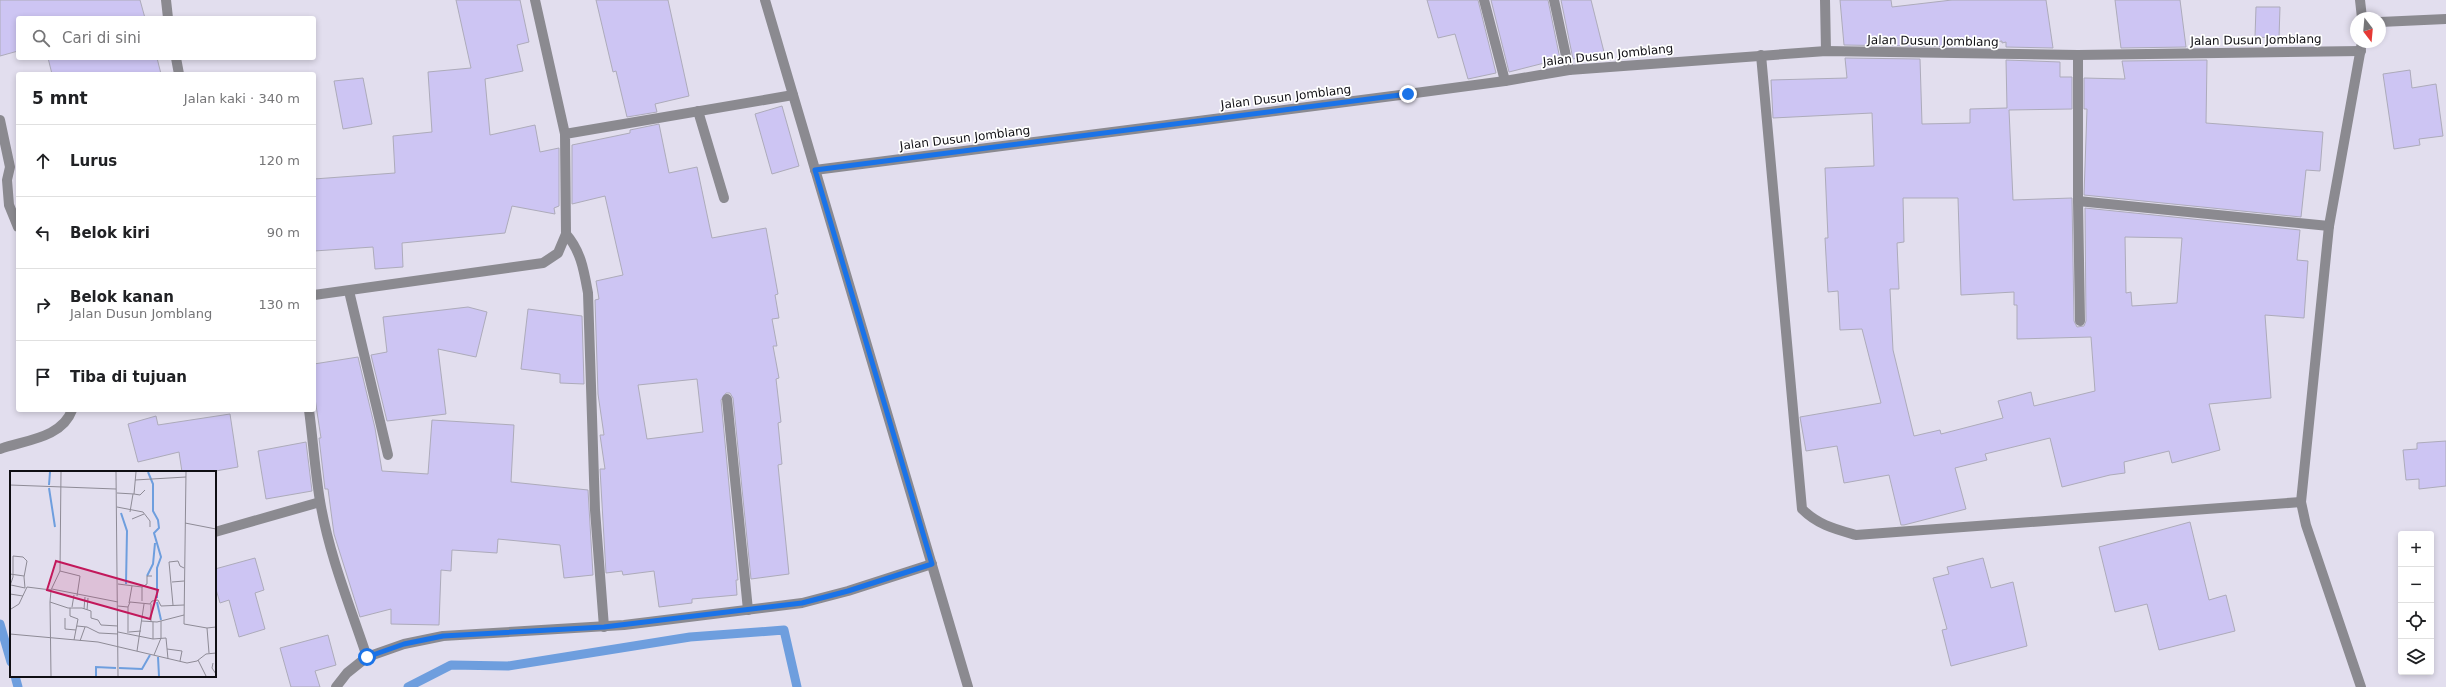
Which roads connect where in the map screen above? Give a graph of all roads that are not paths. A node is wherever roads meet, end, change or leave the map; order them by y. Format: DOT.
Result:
graph roads {
  1 [pos="166,0"];
  2 [pos="535,0"];
  3 [pos="764,0"];
  4 [pos="1484,0"];
  5 [pos="1554,0"];
  6 [pos="1825,0"];
  7 [pos="2360,0"];
  8 [pos="2361,12"];
  9 [pos="168,16"];
  10 [pos="2446,19"];
  11 [pos="2386,22"];
  12 [pos="2350,46"];
  13 [pos="2361,48"];
  14 [pos="1826,51"];
  15 [pos="1761,55"];
  16 [pos="2078,56"];
  17 [pos="176,60"];
  18 [pos="1569,70"];
  19 [pos="179,72"];
  20 [pos="1505,81"];
  21 [pos="793,95"];
  22 [pos="698,111"];
  23 [pos="0,120"];
  24 [pos="565,134"];
  25 [pos="815,170"];
  26 [pos="724,198"];
  27 [pos="2078,201"];
  28 [pos="16,222"];
  29 [pos="2328,226"];
  30 [pos="566,234"];
  31 [pos="349,291"];
  32 [pos="316,295"];
  33 [pos="2080,320"];
  34 [pos="727,399"];
  35 [pos="71,412"];
  36 [pos="309,412"];
  37 [pos="0,449"];
  38 [pos="388,455"];
  39 [pos="320,502"];
  40 [pos="2301,502"];
  41 [pos="216,532"];
  42 [pos="932,564"];
  43 [pos="748,610"];
  44 [pos="604,627"];
  45 [pos="367,657"];
  46 [pos="336,687"];
  47 [pos="968,687"];
  48 [pos="2361,687"];
  1 -- 9 [label="street"];
  2 -- 24 [label="street"];
  3 -- 21 [label="street"];
  4 -- 20 [label="street"];
  5 -- 18 [label="street"];
  6 -- 14 [label="street"];
  7 -- 8 [label="street"];
  10 -- 11 [label="street"];
  12 -- 16 [label="street, Jalan Dusun Jomblang"];
  13 -- 29 [label="street"];
  14 -- 15 [label="street, Jalan Dusun Jomblang"];
  14 -- 16 [label="street, Jalan Dusun Jomblang"];
  15 -- 18 [label="street, Jalan Dusun Jomblang"];
  15 -- 40 [label="street"];
  16 -- 27 [label="street"];
  17 -- 19 [label="street"];
  18 -- 20 [label="street, Jalan Dusun Jomblang"];
  20 -- 25 [label="street, Jalan Dusun Jomblang"];
  21 -- 22 [label="street"];
  21 -- 25 [label="street"];
  22 -- 24 [label="street"];
  22 -- 26 [label="street"];
  23 -- 28 [label="street"];
  24 -- 30 [label="street"];
  25 -- 42 [label="street"];
  27 -- 29 [label="street"];
  27 -- 33 [label="street"];
  29 -- 40 [label="street"];
  30 -- 31 [label="street"];
  30 -- 44 [label="street"];
  31 -- 32 [label="street"];
  31 -- 38 [label="street"];
  34 -- 43 [label="street"];
  35 -- 37 [label="street"];
  36 -- 39 [label="street"];
  39 -- 41 [label="street"];
  39 -- 45 [label="street"];
  40 -- 48 [label="street"];
  42 -- 43 [label="street"];
  42 -- 47 [label="street"];
  43 -- 44 [label="street"];
  44 -- 45 [label="street"];
  45 -- 46 [label="street"];
}
